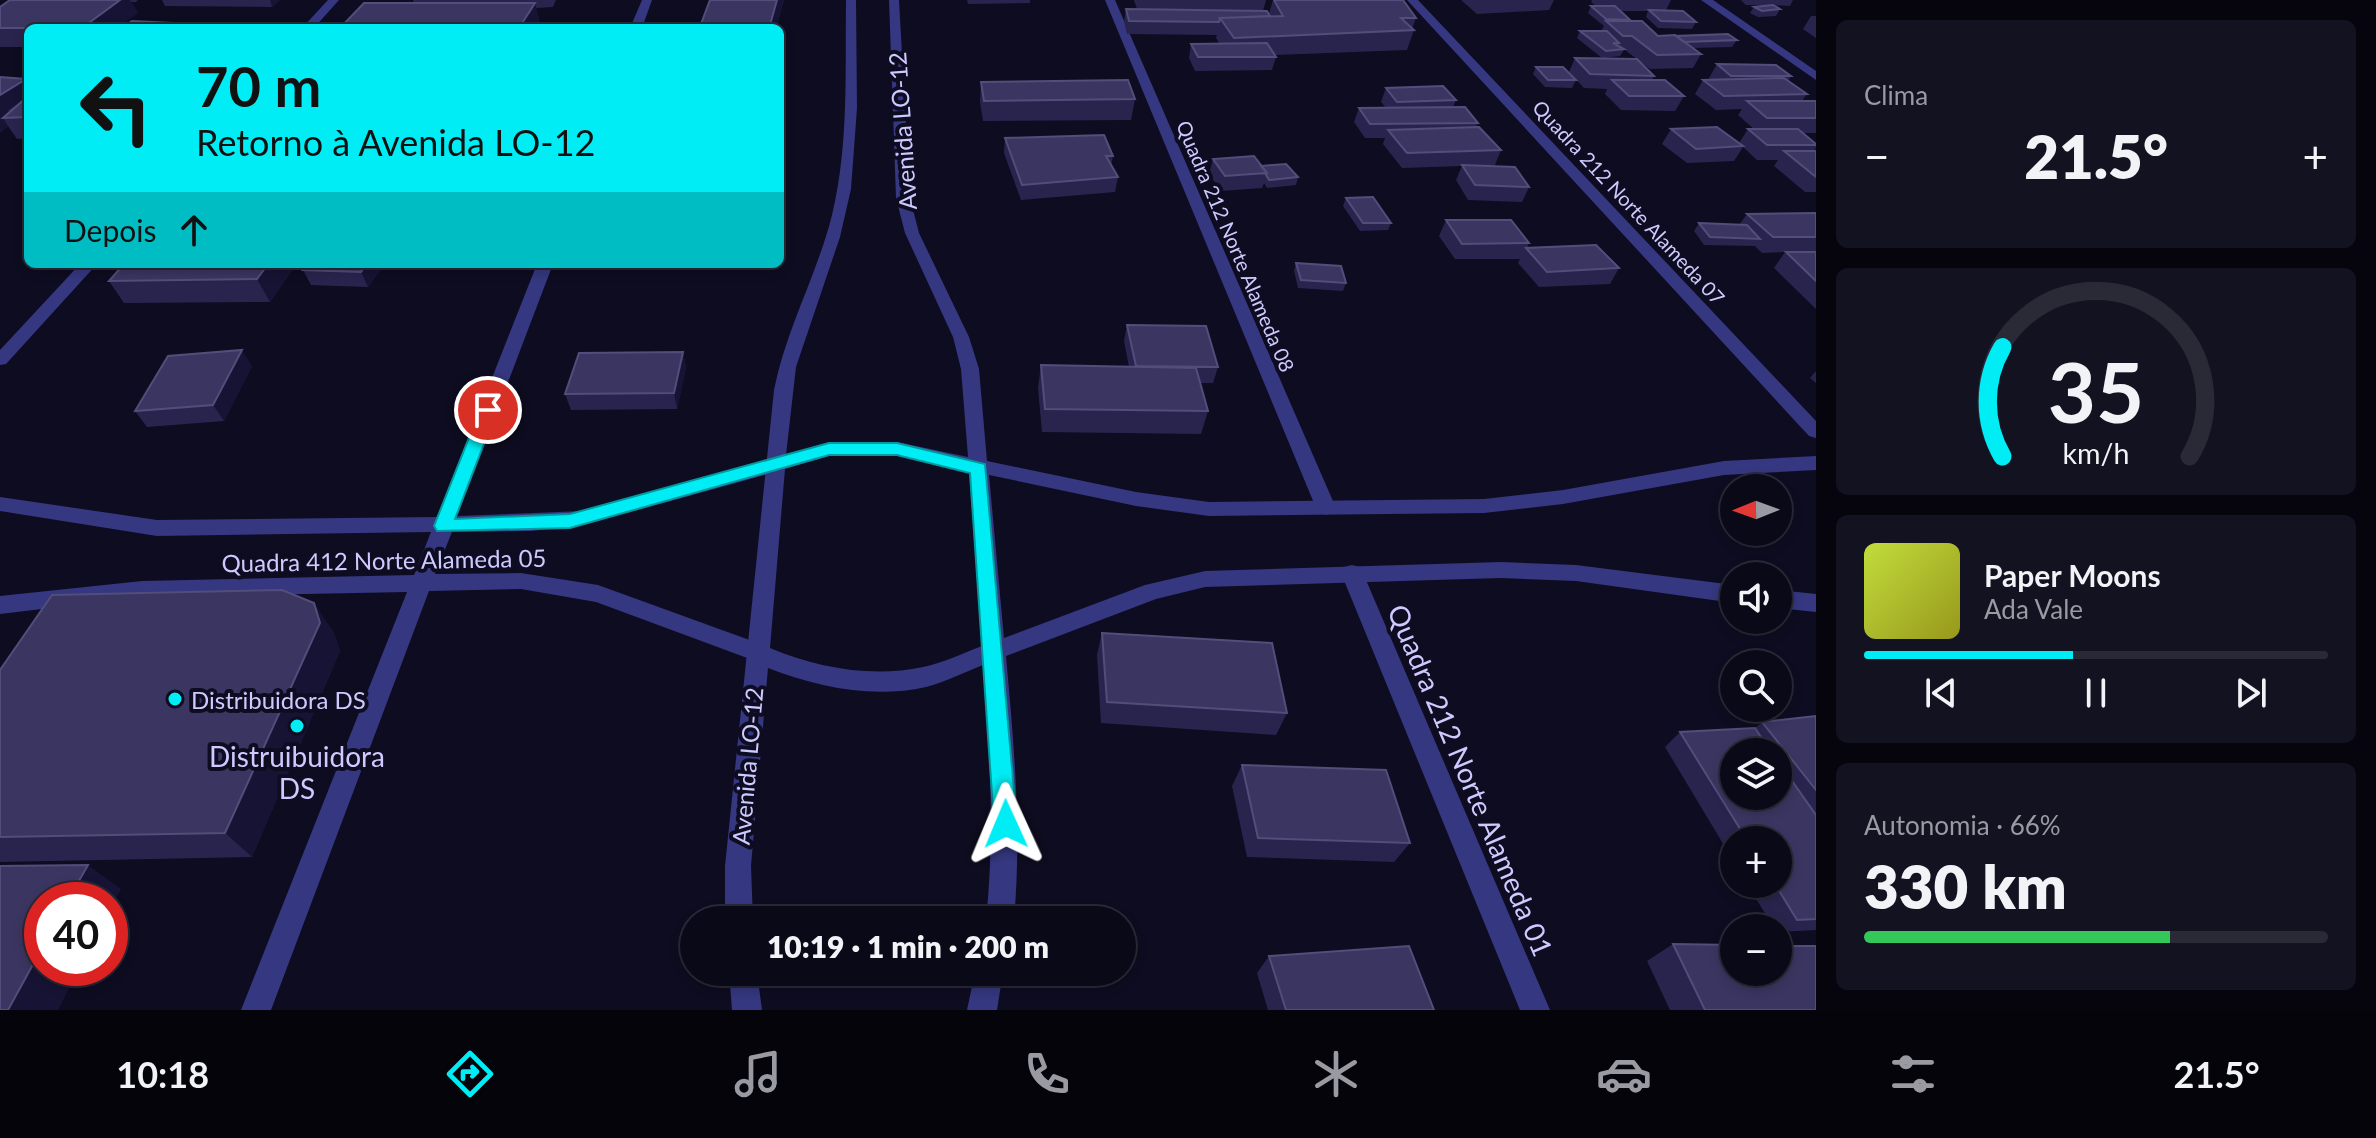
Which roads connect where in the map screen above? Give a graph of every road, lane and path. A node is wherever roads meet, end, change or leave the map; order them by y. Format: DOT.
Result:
graph roads {
  1 [pos="334,0"];
  2 [pos="647,0"];
  3 [pos="851,0"];
  4 [pos="894,0"];
  5 [pos="1110,0"];
  6 [pos="1412,0"];
  7 [pos="1706,0"];
  8 [pos="312,24"];
  9 [pos="638,24"];
  10 [pos="1816,76"];
  11 [pos="85,268"];
  12 [pos="543,268"];
  13 [pos="0,360"];
  14 [pos="1816,432"];
  15 [pos="1816,463"];
  16 [pos="776,465"];
  17 [pos="979,469"];
  18 [pos="0,504"];
  19 [pos="1326,508"];
  20 [pos="443,526"];
  21 [pos="1352,573"];
  22 [pos="421,583"];
  23 [pos="1720,592"];
  24 [pos="1792,600"];
  25 [pos="1816,603"];
  26 [pos="0,605"];
  27 [pos="995,649"];
  28 [pos="758,653"];
  29 [pos="739,906"];
  30 [pos="1002,906"];
  31 [pos="744,986"];
  32 [pos="986,986"];
  33 [pos="256,1010"];
  34 [pos="747,1010"];
  35 [pos="982,1010"];
  36 [pos="1535,1010"];
  1 -- 8 [label="street"];
  2 -- 9 [label="street"];
  3 -- 16 [label="street, Avenida LO-12"];
  4 -- 17 [label="street, Avenida LO-12"];
  5 -- 19 [label="street, Quadra 212 Norte Alameda 08"];
  6 -- 14 [label="street, Quadra 212 Norte Alameda 07"];
  7 -- 10 [label="street"];
  11 -- 13 [label="street"];
  12 -- 20 [label="street"];
  15 -- 19 [label="street"];
  16 -- 17 [label="street"];
  16 -- 20 [label="street, Quadra 412 Norte Alameda 05"];
  16 -- 28 [label="street, Avenida LO-12"];
  17 -- 19 [label="street"];
  17 -- 27 [label="street, Avenida LO-12"];
  18 -- 20 [label="street, Quadra 412 Norte Alameda 05"];
  20 -- 22 [label="street"];
  21 -- 23 [label="street"];
  21 -- 27 [label="street"];
  21 -- 36 [label="street, Quadra 212 Norte Alameda 01"];
  22 -- 26 [label="street, Quadra 412 Norte Alameda 05"];
  22 -- 28 [label="street, Quadra 412 Norte Alameda 05"];
  22 -- 33 [label="street"];
  24 -- 25 [label="street"];
  27 -- 28 [label="street"];
  27 -- 30 [label="street, Avenida LO-12"];
  28 -- 29 [label="street, Avenida LO-12"];
  31 -- 34 [label="street"];
  32 -- 35 [label="street"];
}
